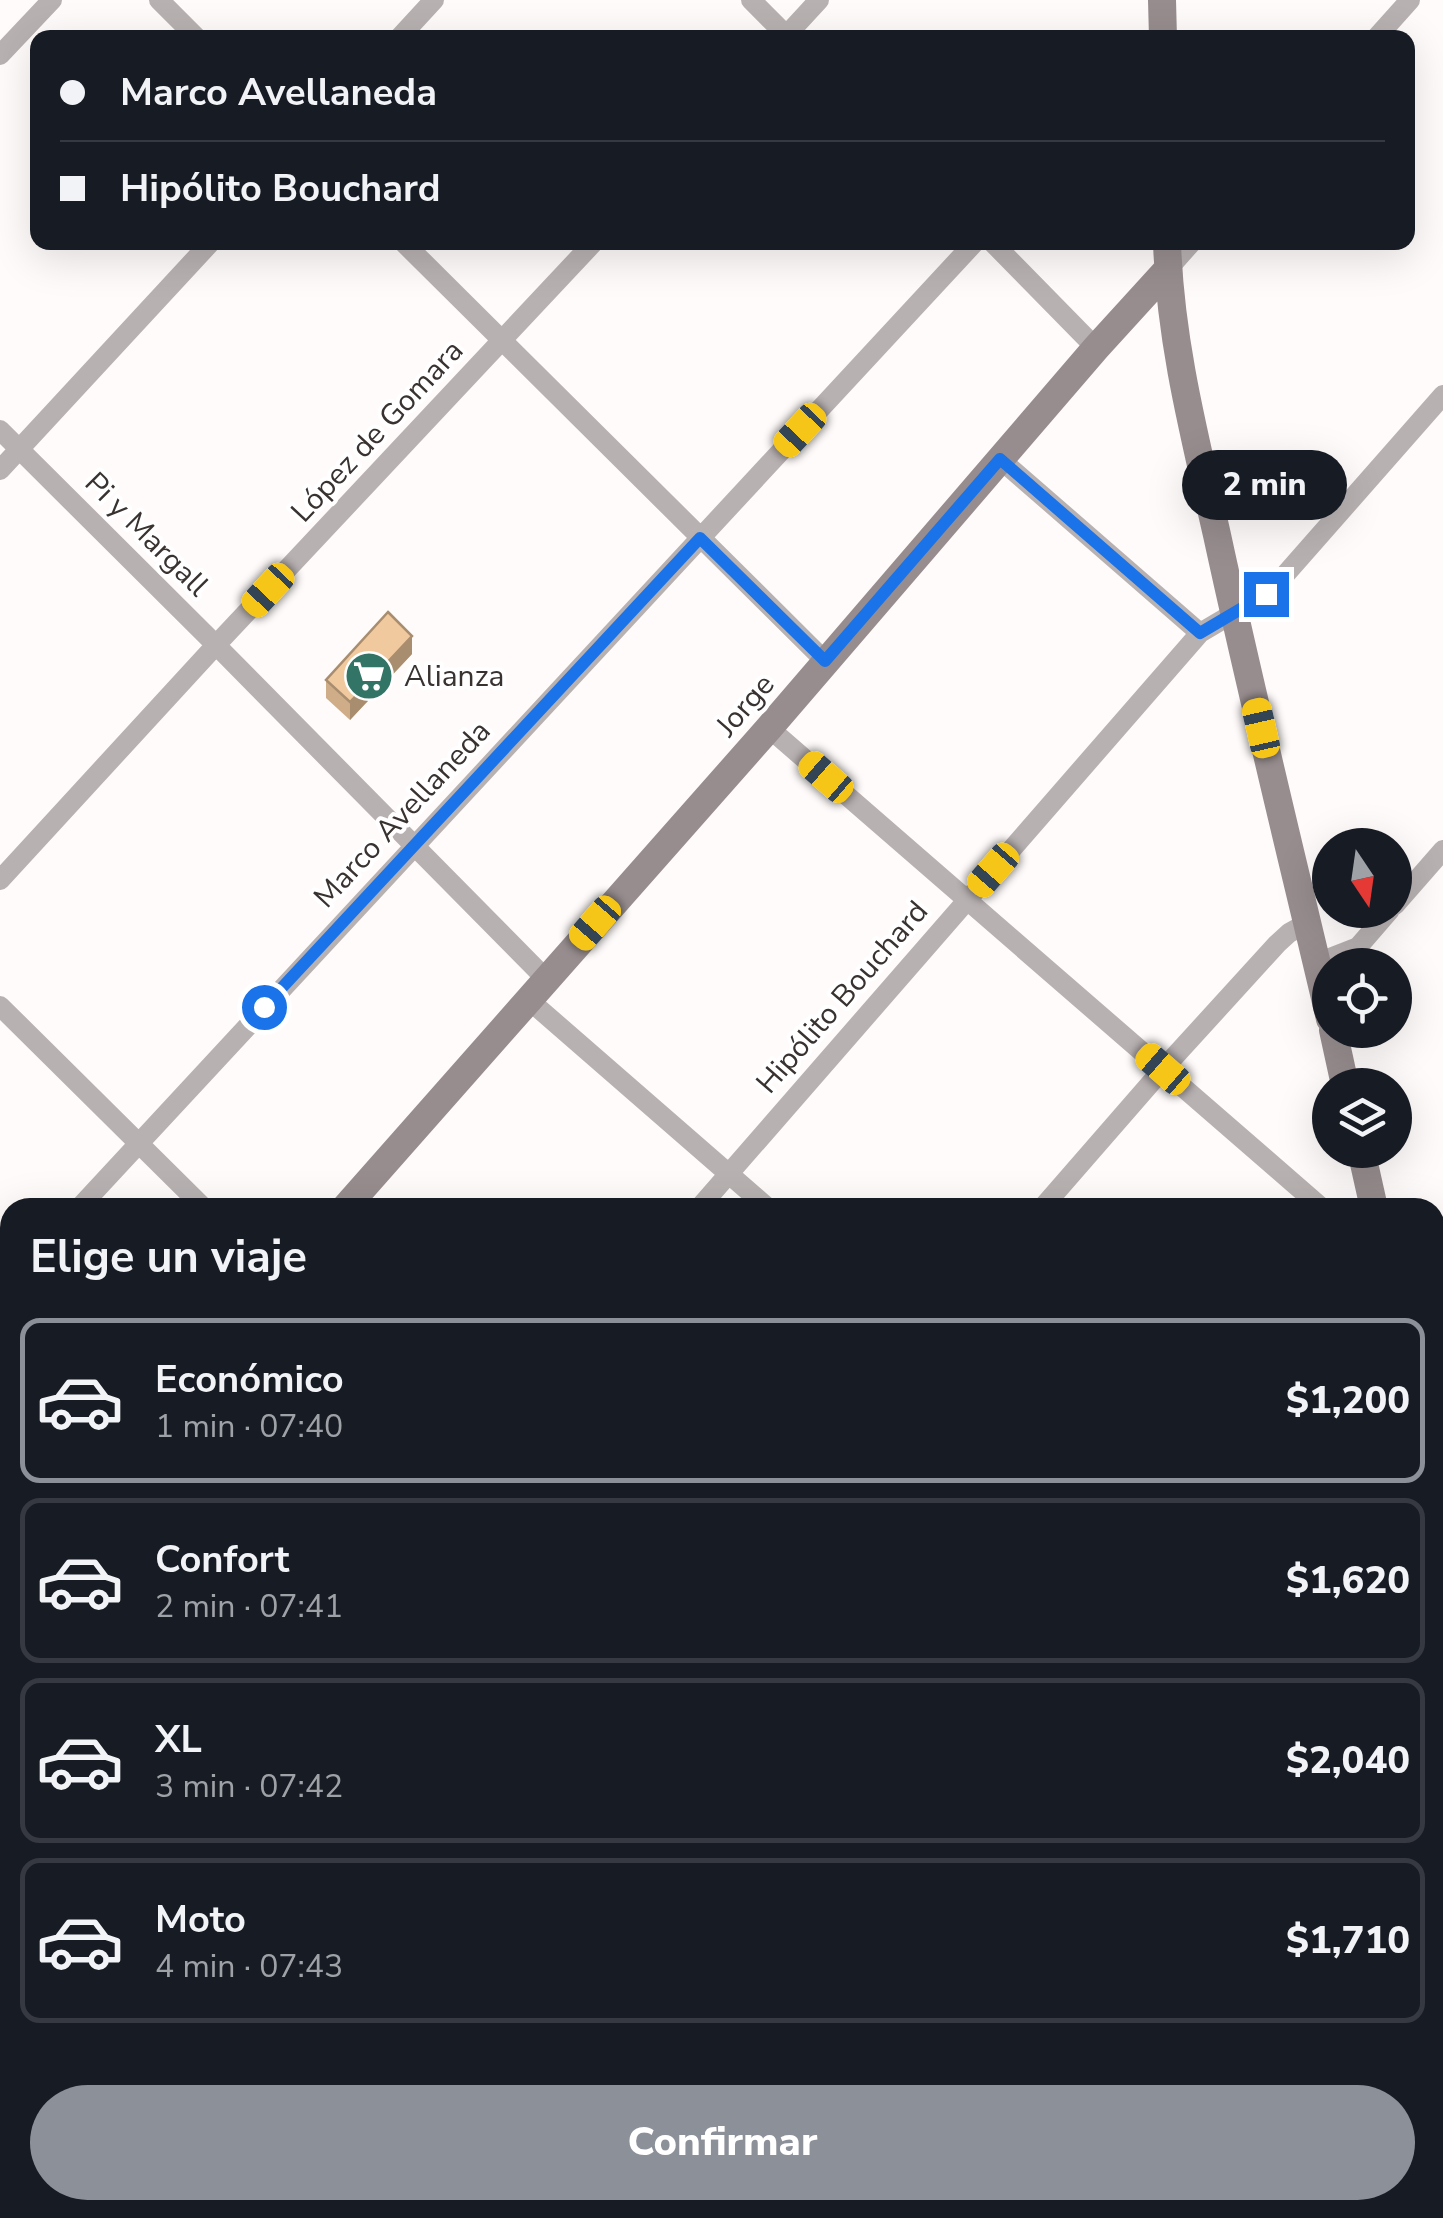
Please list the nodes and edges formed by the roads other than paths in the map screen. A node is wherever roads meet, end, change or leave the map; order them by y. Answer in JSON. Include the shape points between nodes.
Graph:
{"nodes":[{"id":1,"x":52,"y":0,"type":"edge"},
{"id":2,"x":160,"y":0,"type":"edge"},
{"id":3,"x":434,"y":0,"type":"edge"},
{"id":4,"x":751,"y":0,"type":"edge"},
{"id":5,"x":819,"y":0,"type":"edge"},
{"id":6,"x":1162,"y":0,"type":"edge"},
{"id":7,"x":1410,"y":0,"type":"edge"},
{"id":8,"x":189,"y":30,"type":"edge"},
{"id":9,"x":407,"y":30,"type":"edge"},
{"id":10,"x":779,"y":30,"type":"edge"},
{"id":11,"x":792,"y":30,"type":"edge"},
{"id":12,"x":1162,"y":30,"type":"edge"},
{"id":13,"x":1383,"y":30,"type":"edge"},
{"id":14,"x":0,"y":55,"type":"edge"},
{"id":15,"x":204,"y":250,"type":"edge"},
{"id":16,"x":411,"y":250,"type":"edge"},
{"id":17,"x":587,"y":250,"type":"edge"},
{"id":18,"x":968,"y":250,"type":"edge"},
{"id":19,"x":1000,"y":250,"type":"edge"},
{"id":20,"x":1168,"y":256,"type":"edge"},
{"id":21,"x":503,"y":342,"type":"junction"},
{"id":22,"x":1096,"y":348,"type":"junction"},
{"id":23,"x":1443,"y":396,"type":"edge"},
{"id":24,"x":0,"y":430,"type":"edge"},
{"id":25,"x":20,"y":450,"type":"junction"},
{"id":26,"x":1000,"y":459,"type":"junction"},
{"id":27,"x":0,"y":470,"type":"edge"},
{"id":28,"x":700,"y":538,"type":"junction"},
{"id":29,"x":1234,"y":612,"type":"junction"},
{"id":30,"x":1200,"y":633,"type":"junction"},
{"id":31,"x":216,"y":645,"type":"junction"},
{"id":32,"x":825,"y":661,"type":"junction"},
{"id":33,"x":769,"y":728,"type":"junction"},
{"id":34,"x":414,"y":844,"type":"junction"},
{"id":35,"x":1443,"y":850,"type":"edge"},
{"id":36,"x":0,"y":880,"type":"edge"},
{"id":37,"x":1412,"y":885,"type":"edge"},
{"id":38,"x":967,"y":900,"type":"junction"},
{"id":39,"x":1307,"y":923,"type":"junction"},
{"id":40,"x":1375,"y":928,"type":"edge"},
{"id":41,"x":1313,"y":948,"type":"edge"},
{"id":42,"x":1355,"y":948,"type":"edge"},
{"id":43,"x":537,"y":990,"type":"junction"},
{"id":44,"x":0,"y":1006,"type":"edge"},
{"id":45,"x":1163,"y":1069,"type":"junction"},
{"id":46,"x":140,"y":1142,"type":"junction"},
{"id":47,"x":1365,"y":1168,"type":"edge"},
{"id":48,"x":729,"y":1174,"type":"junction"},
{"id":49,"x":88,"y":1198,"type":"edge"},
{"id":50,"x":194,"y":1198,"type":"edge"},
{"id":51,"x":354,"y":1198,"type":"edge"},
{"id":52,"x":708,"y":1198,"type":"edge"},
{"id":53,"x":757,"y":1198,"type":"edge"},
{"id":54,"x":1051,"y":1198,"type":"edge"},
{"id":55,"x":1311,"y":1198,"type":"edge"},
{"id":56,"x":1372,"y":1198,"type":"edge"}],
"edges":[{"from":1,"to":14,"type":"street"},
{"from":2,"to":8,"type":"street"},
{"from":3,"to":9,"type":"street"},
{"from":4,"to":10,"type":"street"},
{"from":5,"to":11,"type":"street"},
{"from":6,"to":12,"type":"street"},
{"from":7,"to":13,"type":"street"},
{"from":15,"to":25,"type":"street"},
{"from":16,"to":21,"type":"street"},
{"from":17,"to":21,"type":"street","name":"López de Gomara"},
{"from":18,"to":28,"type":"street","name":"Marco Avellaneda"},
{"from":19,"to":22,"type":"street"},
{"from":20,"to":22,"type":"street","name":"Jorge"},
{"from":20,"to":29,"type":"street","via":[[1178,358]]},
{"from":21,"to":28,"type":"street"},
{"from":21,"to":31,"type":"street","name":"López de Gomara"},
{"from":22,"to":26,"type":"street","name":"Jorge"},
{"from":23,"to":29,"type":"street","name":"Hipólito Bouchard","via":[[1277,584]]},
{"from":24,"to":25,"type":"street","name":"Pi y Margall"},
{"from":25,"to":27,"type":"street"},
{"from":25,"to":31,"type":"street","name":"Pi y Margall"},
{"from":26,"to":30,"type":"street"},
{"from":26,"to":32,"type":"street","name":"Jorge"},
{"from":28,"to":32,"type":"street"},
{"from":28,"to":34,"type":"street","name":"Marco Avellaneda"},
{"from":29,"to":30,"type":"street","name":"Hipólito Bouchard"},
{"from":29,"to":39,"type":"street"},
{"from":30,"to":38,"type":"street","name":"Hipólito Bouchard"},
{"from":31,"to":34,"type":"street","name":"Pi y Margall"},
{"from":31,"to":36,"type":"street","name":"López de Gomara"},
{"from":32,"to":33,"type":"street","name":"Jorge"},
{"from":33,"to":38,"type":"street"},
{"from":33,"to":43,"type":"street","name":"Jorge"},
{"from":34,"to":43,"type":"street","name":"Pi y Margall"},
{"from":34,"to":46,"type":"street","name":"Marco Avellaneda"},
{"from":35,"to":37,"type":"street"},
{"from":38,"to":45,"type":"street"},
{"from":38,"to":48,"type":"street","name":"Hipólito Bouchard"},
{"from":39,"to":41,"type":"street"},
{"from":39,"to":45,"type":"street","via":[[1277,944]]},
{"from":40,"to":42,"type":"street"},
{"from":43,"to":48,"type":"street","name":"Pi y Margall"},
{"from":43,"to":51,"type":"street","name":"Jorge"},
{"from":44,"to":46,"type":"street"},
{"from":45,"to":54,"type":"street"},
{"from":45,"to":55,"type":"street"},
{"from":46,"to":49,"type":"street","name":"Marco Avellaneda"},
{"from":46,"to":50,"type":"street"},
{"from":47,"to":56,"type":"street"},
{"from":48,"to":52,"type":"street","name":"Hipólito Bouchard"},
{"from":48,"to":53,"type":"street","name":"Pi y Margall"}]}
